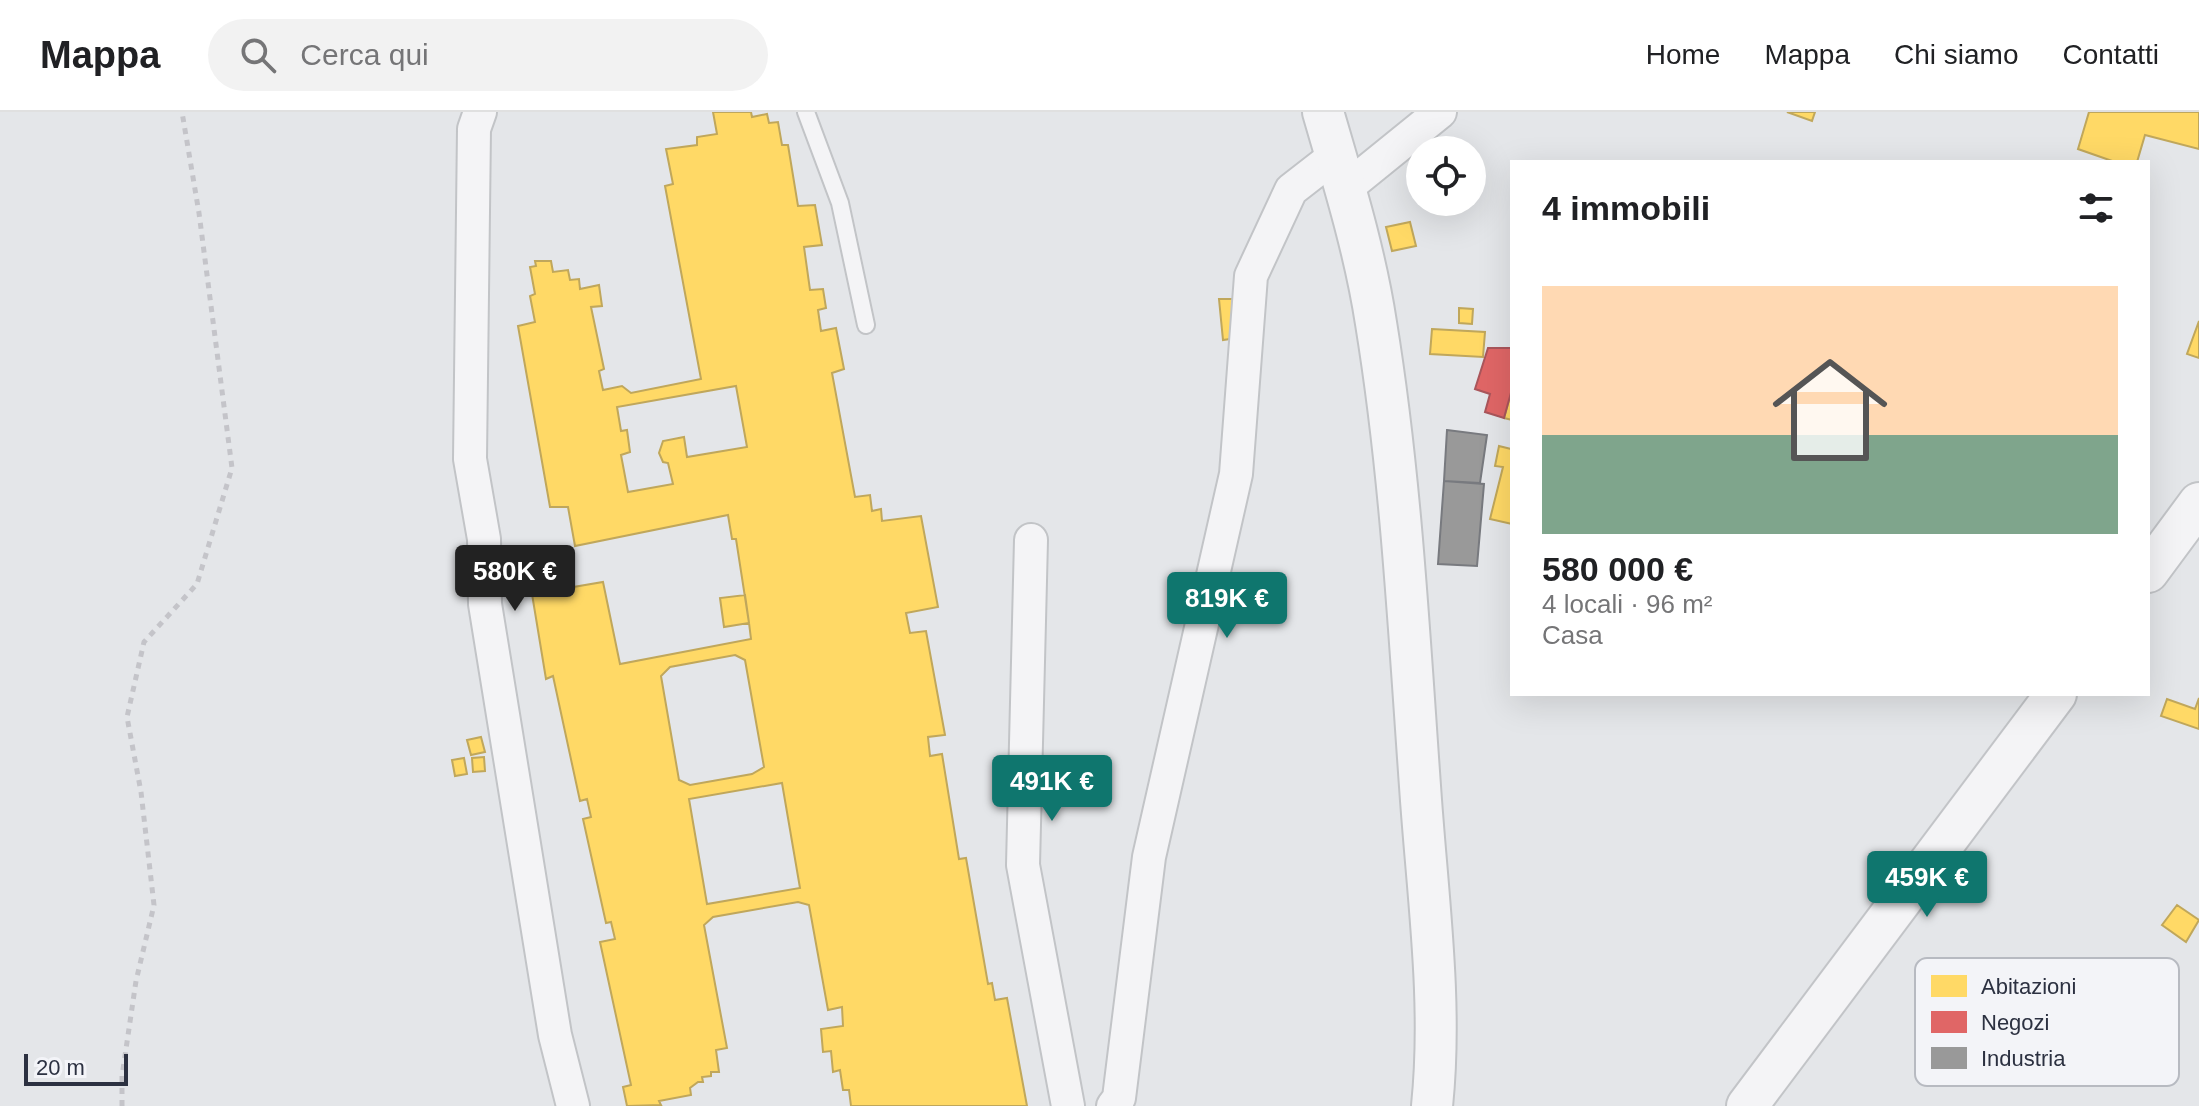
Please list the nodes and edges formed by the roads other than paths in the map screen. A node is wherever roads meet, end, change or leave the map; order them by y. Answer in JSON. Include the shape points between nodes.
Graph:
{"nodes":[{"id":1,"x":480,"y":112,"type":"edge"},
{"id":2,"x":806,"y":112,"type":"edge"},
{"id":3,"x":1323,"y":112,"type":"edge"},
{"id":4,"x":1440,"y":112,"type":"edge"},
{"id":5,"x":1340,"y":172,"type":"junction"},
{"id":6,"x":866,"y":325,"type":"dead end"},
{"id":7,"x":2199,"y":503,"type":"edge"},
{"id":8,"x":1031,"y":540,"type":"dead end"},
{"id":9,"x":2150,"y":569,"type":"edge"},
{"id":10,"x":2054,"y":696,"type":"edge"},
{"id":11,"x":573,"y":1106,"type":"edge"},
{"id":12,"x":1068,"y":1106,"type":"edge"},
{"id":13,"x":1113,"y":1106,"type":"edge"},
{"id":14,"x":1432,"y":1106,"type":"edge"},
{"id":15,"x":1747,"y":1106,"type":"edge"}],
"edges":[{"from":1,"to":11,"type":"street","via":[[474,129],[470,459],[484,539],[485,604],[555,1035]]},
{"from":2,"to":6,"type":"lane","via":[[840,203]]},
{"from":3,"to":5,"type":"street"},
{"from":4,"to":5,"type":"street"},
{"from":5,"to":13,"type":"street","via":[[1291,190],[1251,276],[1236,474],[1149,857],[1119,1098]]},
{"from":5,"to":14,"type":"street","via":[[1376,320],[1396,472],[1433,983]]},
{"from":7,"to":9,"type":"street"},
{"from":8,"to":12,"type":"street","via":[[1023,865]]},
{"from":10,"to":15,"type":"street"}]}
